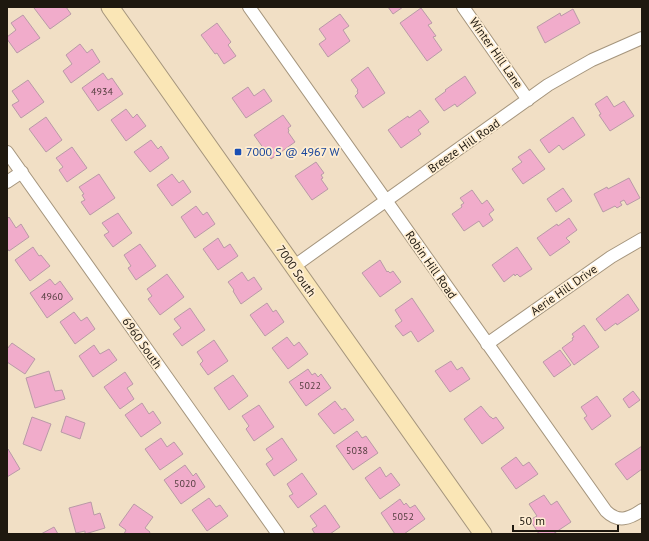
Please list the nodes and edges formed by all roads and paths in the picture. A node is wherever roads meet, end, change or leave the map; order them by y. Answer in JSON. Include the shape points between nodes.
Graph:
{"nodes":[{"id":1,"x":110,"y":7,"type":"edge"},
{"id":2,"x":249,"y":7,"type":"edge"},
{"id":3,"x":463,"y":7,"type":"edge"},
{"id":4,"x":642,"y":38,"type":"edge"},
{"id":5,"x":528,"y":100,"type":"junction"},
{"id":6,"x":7,"y":152,"type":"edge"},
{"id":7,"x":22,"y":172,"type":"junction"},
{"id":8,"x":7,"y":182,"type":"edge"},
{"id":9,"x":386,"y":201,"type":"junction"},
{"id":10,"x":642,"y":239,"type":"edge"},
{"id":11,"x":293,"y":267,"type":"junction"},
{"id":12,"x":487,"y":344,"type":"junction"},
{"id":13,"x":642,"y":510,"type":"edge"},
{"id":14,"x":278,"y":534,"type":"edge"},
{"id":15,"x":483,"y":534,"type":"edge"}],
"edges":[{"from":1,"to":11,"type":"street","name":"7000 South"},
{"from":2,"to":9,"type":"street","name":"Robin Hill Road"},
{"from":3,"to":5,"type":"street","name":"Winter Hill Lane"},
{"from":4,"to":5,"type":"street","name":"Breeze Hill Road","via":[[592,60]]},
{"from":5,"to":9,"type":"street","name":"Breeze Hill Road"},
{"from":6,"to":7,"type":"street","name":"6960 South"},
{"from":7,"to":8,"type":"street"},
{"from":7,"to":14,"type":"street","name":"6960 South"},
{"from":9,"to":11,"type":"street","name":"Breeze Hill Road"},
{"from":9,"to":12,"type":"street","name":"Robin Hill Road"},
{"from":10,"to":12,"type":"street","name":"Aerie Hill Drive","via":[[611,257]]},
{"from":11,"to":15,"type":"street","name":"7000 South"},
{"from":12,"to":13,"type":"street","name":"Robin Hill Road","via":[[602,507],[618,518],[628,518]]}]}
